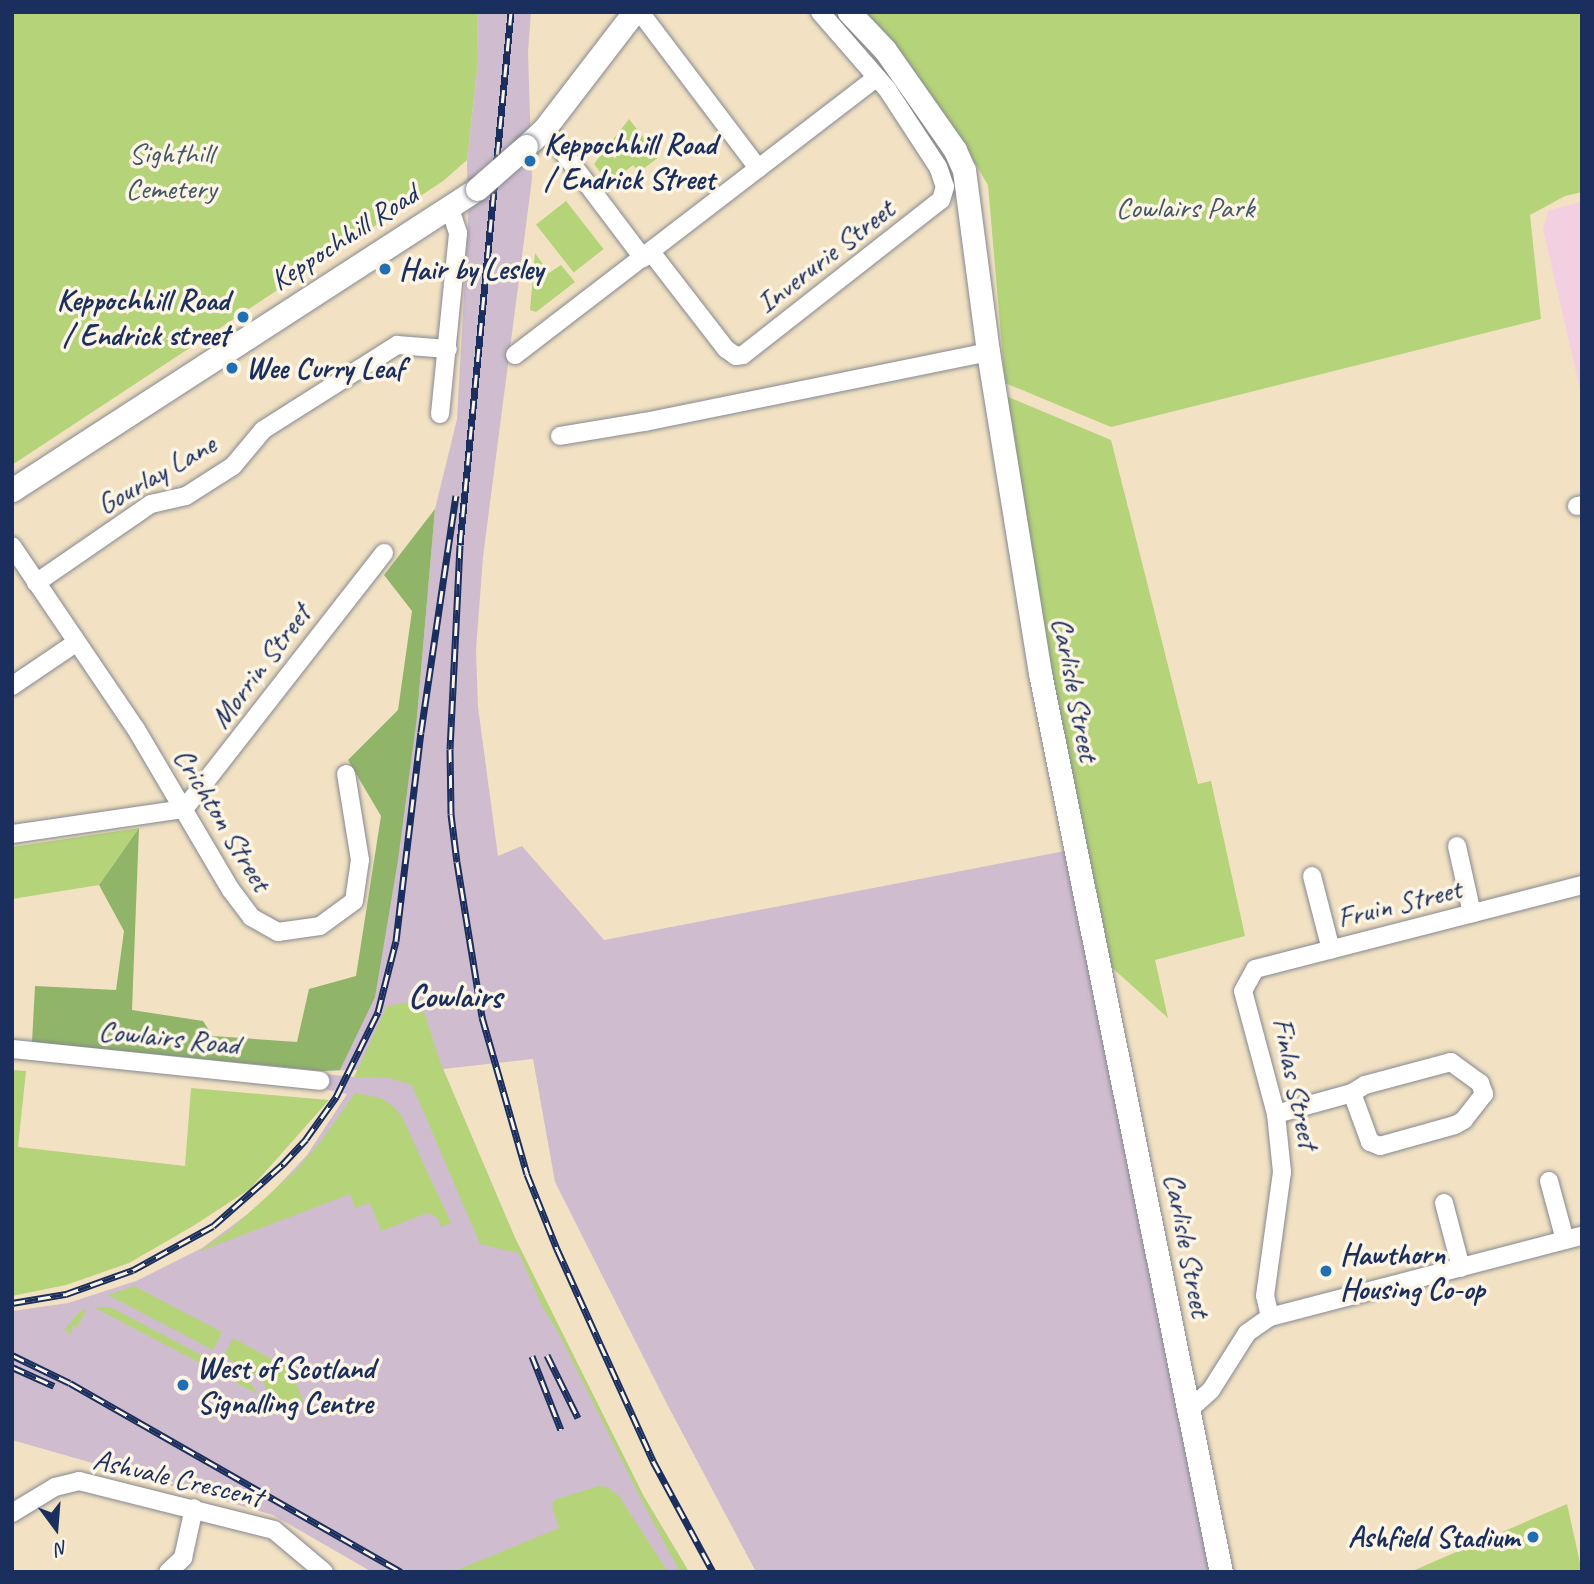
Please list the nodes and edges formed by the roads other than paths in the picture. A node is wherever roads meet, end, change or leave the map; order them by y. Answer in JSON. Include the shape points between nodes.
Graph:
{"nodes":[{"id":1,"x":634,"y":12,"type":"edge"},
{"id":2,"x":640,"y":12,"type":"edge"},
{"id":3,"x":820,"y":12,"type":"edge"},
{"id":4,"x":849,"y":12,"type":"edge"},
{"id":5,"x":877,"y":76,"type":"junction"},
{"id":6,"x":545,"y":128,"type":"junction"},
{"id":7,"x":758,"y":168,"type":"junction"},
{"id":8,"x":449,"y":206,"type":"junction"},
{"id":9,"x":647,"y":255,"type":"junction"},
{"id":10,"x":448,"y":348,"type":"junction"},
{"id":11,"x":988,"y":352,"type":"junction"},
{"id":12,"x":515,"y":355,"type":"dead end"},
{"id":13,"x":440,"y":411,"type":"dead end"},
{"id":14,"x":559,"y":436,"type":"dead end"},
{"id":15,"x":12,"y":490,"type":"edge"},
{"id":16,"x":12,"y":546,"type":"edge"},
{"id":17,"x":384,"y":553,"type":"dead end"},
{"id":18,"x":36,"y":583,"type":"junction"},
{"id":19,"x":77,"y":642,"type":"junction"},
{"id":20,"x":12,"y":686,"type":"edge"},
{"id":21,"x":346,"y":774,"type":"dead end"},
{"id":22,"x":184,"y":809,"type":"junction"},
{"id":23,"x":12,"y":834,"type":"edge"},
{"id":24,"x":1457,"y":846,"type":"dead end"},
{"id":25,"x":1312,"y":876,"type":"dead end"},
{"id":26,"x":1582,"y":885,"type":"edge"},
{"id":27,"x":1472,"y":913,"type":"junction"},
{"id":28,"x":1331,"y":950,"type":"junction"},
{"id":29,"x":1243,"y":991,"type":"joint"},
{"id":30,"x":12,"y":1049,"type":"edge"},
{"id":31,"x":320,"y":1081,"type":"dead end"},
{"id":32,"x":1352,"y":1093,"type":"junction"},
{"id":33,"x":1276,"y":1114,"type":"junction"},
{"id":34,"x":1549,"y":1181,"type":"dead end"},
{"id":35,"x":1444,"y":1203,"type":"dead end"},
{"id":36,"x":1573,"y":1238,"type":"edge"},
{"id":37,"x":1461,"y":1268,"type":"junction"},
{"id":38,"x":1270,"y":1317,"type":"junction"},
{"id":39,"x":1189,"y":1409,"type":"junction"},
{"id":40,"x":194,"y":1508,"type":"junction"},
{"id":41,"x":12,"y":1513,"type":"edge"},
{"id":42,"x":169,"y":1572,"type":"edge"},
{"id":43,"x":324,"y":1572,"type":"edge"},
{"id":44,"x":1221,"y":1572,"type":"edge"}],
"edges":[{"from":1,"to":6,"type":"street","name":"Keppochhill Road"},
{"from":2,"to":7,"type":"street"},
{"from":3,"to":5,"type":"street"},
{"from":4,"to":11,"type":"street","name":"Carlisle Street","via":[[885,50],[964,170]]},
{"from":5,"to":7,"type":"street"},
{"from":5,"to":9,"type":"street","name":"Inverurie Street","via":[[938,167],[944,194],[935,206],[750,352],[736,356],[726,349]]},
{"from":6,"to":8,"type":"street","name":"Keppochhill Road","bridge":true,"via":[[477,189]]},
{"from":6,"to":9,"type":"street"},
{"from":7,"to":9,"type":"street"},
{"from":8,"to":10,"type":"street","via":[[458,233]]},
{"from":8,"to":15,"type":"street","name":"Keppochhill Road"},
{"from":9,"to":12,"type":"street"},
{"from":10,"to":13,"type":"street"},
{"from":10,"to":18,"type":"street","name":"Gourlay Lane","via":[[397,345],[263,430],[233,466],[187,496],[151,504]]},
{"from":11,"to":14,"type":"street"},
{"from":11,"to":39,"type":"street","name":"Carlisle Street","via":[[1040,673]]},
{"from":16,"to":18,"type":"street","name":"Crichton Street"},
{"from":17,"to":22,"type":"street","name":"Morrin Street"},
{"from":18,"to":19,"type":"street","name":"Crichton Street"},
{"from":19,"to":20,"type":"street"},
{"from":19,"to":22,"type":"street","name":"Crichton Street"},
{"from":21,"to":22,"type":"street","name":"Crichton Street","via":[[360,860],[354,901],[320,926],[278,932],[251,917],[230,890]]},
{"from":22,"to":23,"type":"street"},
{"from":24,"to":27,"type":"street"},
{"from":25,"to":28,"type":"street"},
{"from":26,"to":27,"type":"street","name":"Fruin Street"},
{"from":27,"to":28,"type":"street","name":"Fruin Street"},
{"from":28,"to":29,"type":"street","name":"Fruin Street","via":[[1255,969]]},
{"from":29,"to":33,"type":"street","name":"Finlas Street"},
{"from":30,"to":31,"type":"street","name":"Cowlairs Road"},
{"from":32,"to":32,"type":"street","via":[[1365,1085],[1451,1062],[1480,1083],[1484,1094],[1465,1120],[1380,1146],[1370,1142]]},
{"from":32,"to":33,"type":"street"},
{"from":33,"to":38,"type":"street","name":"Finlas Street","via":[[1282,1172],[1265,1296]]},
{"from":34,"to":36,"type":"street"},
{"from":35,"to":37,"type":"street"},
{"from":36,"to":37,"type":"street"},
{"from":37,"to":38,"type":"street"},
{"from":38,"to":39,"type":"street","via":[[1247,1333],[1211,1390]]},
{"from":39,"to":44,"type":"street"},
{"from":40,"to":41,"type":"street","name":"Ashvale Crescent","via":[[79,1480]]},
{"from":40,"to":42,"type":"street","via":[[183,1558]]},
{"from":40,"to":43,"type":"street","name":"Ashvale Crescent","via":[[274,1530]]}]}
